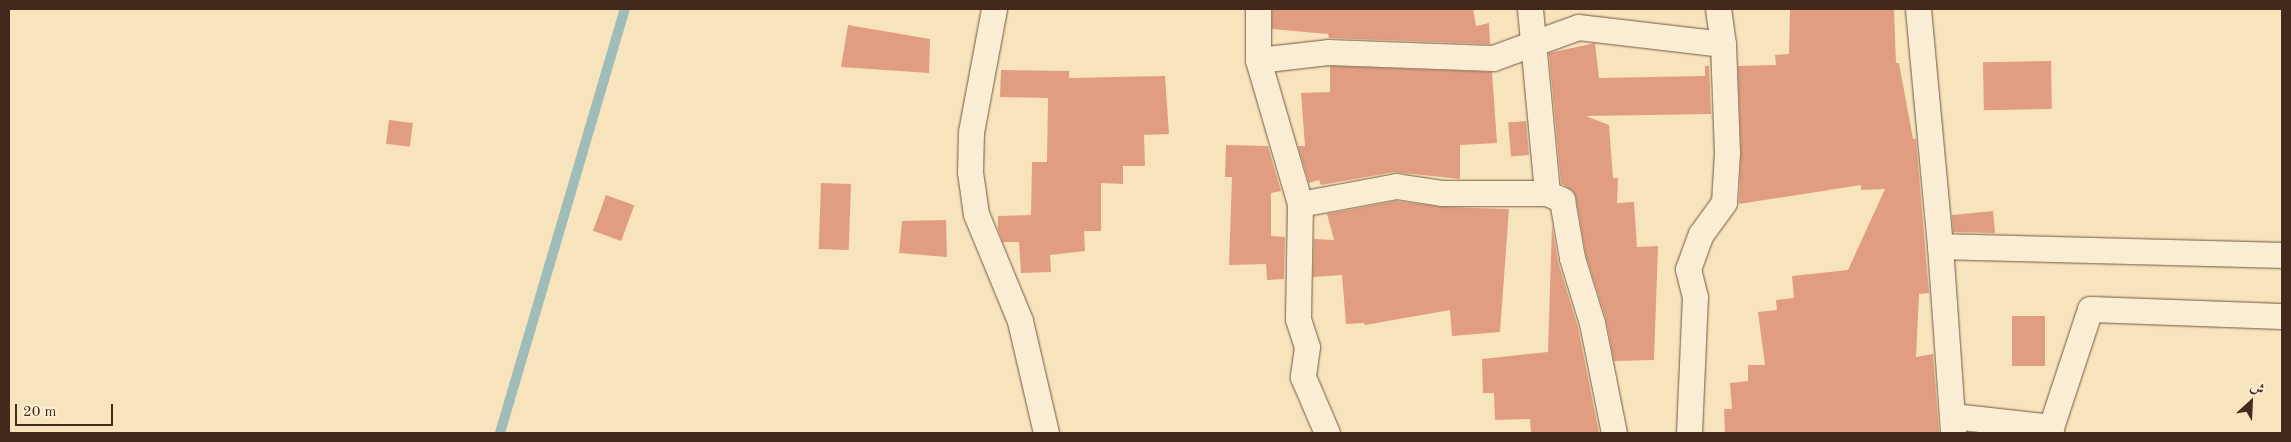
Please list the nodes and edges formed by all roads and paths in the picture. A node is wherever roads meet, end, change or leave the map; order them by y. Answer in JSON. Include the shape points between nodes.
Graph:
{"nodes":[{"id":1,"x":994,"y":9,"type":"edge"},
{"id":2,"x":1258,"y":9,"type":"edge"},
{"id":3,"x":1530,"y":9,"type":"edge"},
{"id":4,"x":1718,"y":9,"type":"edge"},
{"id":5,"x":1918,"y":9,"type":"edge"},
{"id":6,"x":1534,"y":44,"type":"junction"},
{"id":7,"x":1723,"y":44,"type":"junction"},
{"id":8,"x":1258,"y":60,"type":"junction"},
{"id":9,"x":1547,"y":193,"type":"junction"},
{"id":10,"x":1300,"y":204,"type":"junction"},
{"id":11,"x":1940,"y":246,"type":"junction"},
{"id":12,"x":2282,"y":255,"type":"edge"},
{"id":13,"x":2282,"y":316,"type":"edge"},
{"id":14,"x":1953,"y":425,"type":"edge"},
{"id":15,"x":1046,"y":433,"type":"edge"},
{"id":16,"x":1326,"y":433,"type":"edge"},
{"id":17,"x":1614,"y":433,"type":"edge"},
{"id":18,"x":1688,"y":433,"type":"edge"}],
"edges":[{"from":1,"to":15,"type":"street","via":[[971,132],[970,172],[976,214],[1020,322]]},
{"from":2,"to":8,"type":"street"},
{"from":3,"to":6,"type":"street"},
{"from":4,"to":7,"type":"street"},
{"from":5,"to":11,"type":"street"},
{"from":6,"to":7,"type":"street","via":[[1578,27]]},
{"from":6,"to":8,"type":"street","via":[[1493,58],[1328,52]]},
{"from":6,"to":9,"type":"street"},
{"from":7,"to":18,"type":"street","via":[[1727,154],[1724,202],[1701,234],[1688,269],[1695,297]]},
{"from":8,"to":10,"type":"street"},
{"from":9,"to":10,"type":"street","via":[[1442,193],[1396,186]]},
{"from":9,"to":17,"type":"street","via":[[1562,200],[1572,258],[1592,323]]},
{"from":10,"to":16,"type":"street","via":[[1298,320],[1307,347],[1303,377]]},
{"from":11,"to":12,"type":"street"},
{"from":11,"to":14,"type":"street"},
{"from":13,"to":14,"type":"street","via":[[2090,309],[2051,427]]}]}
